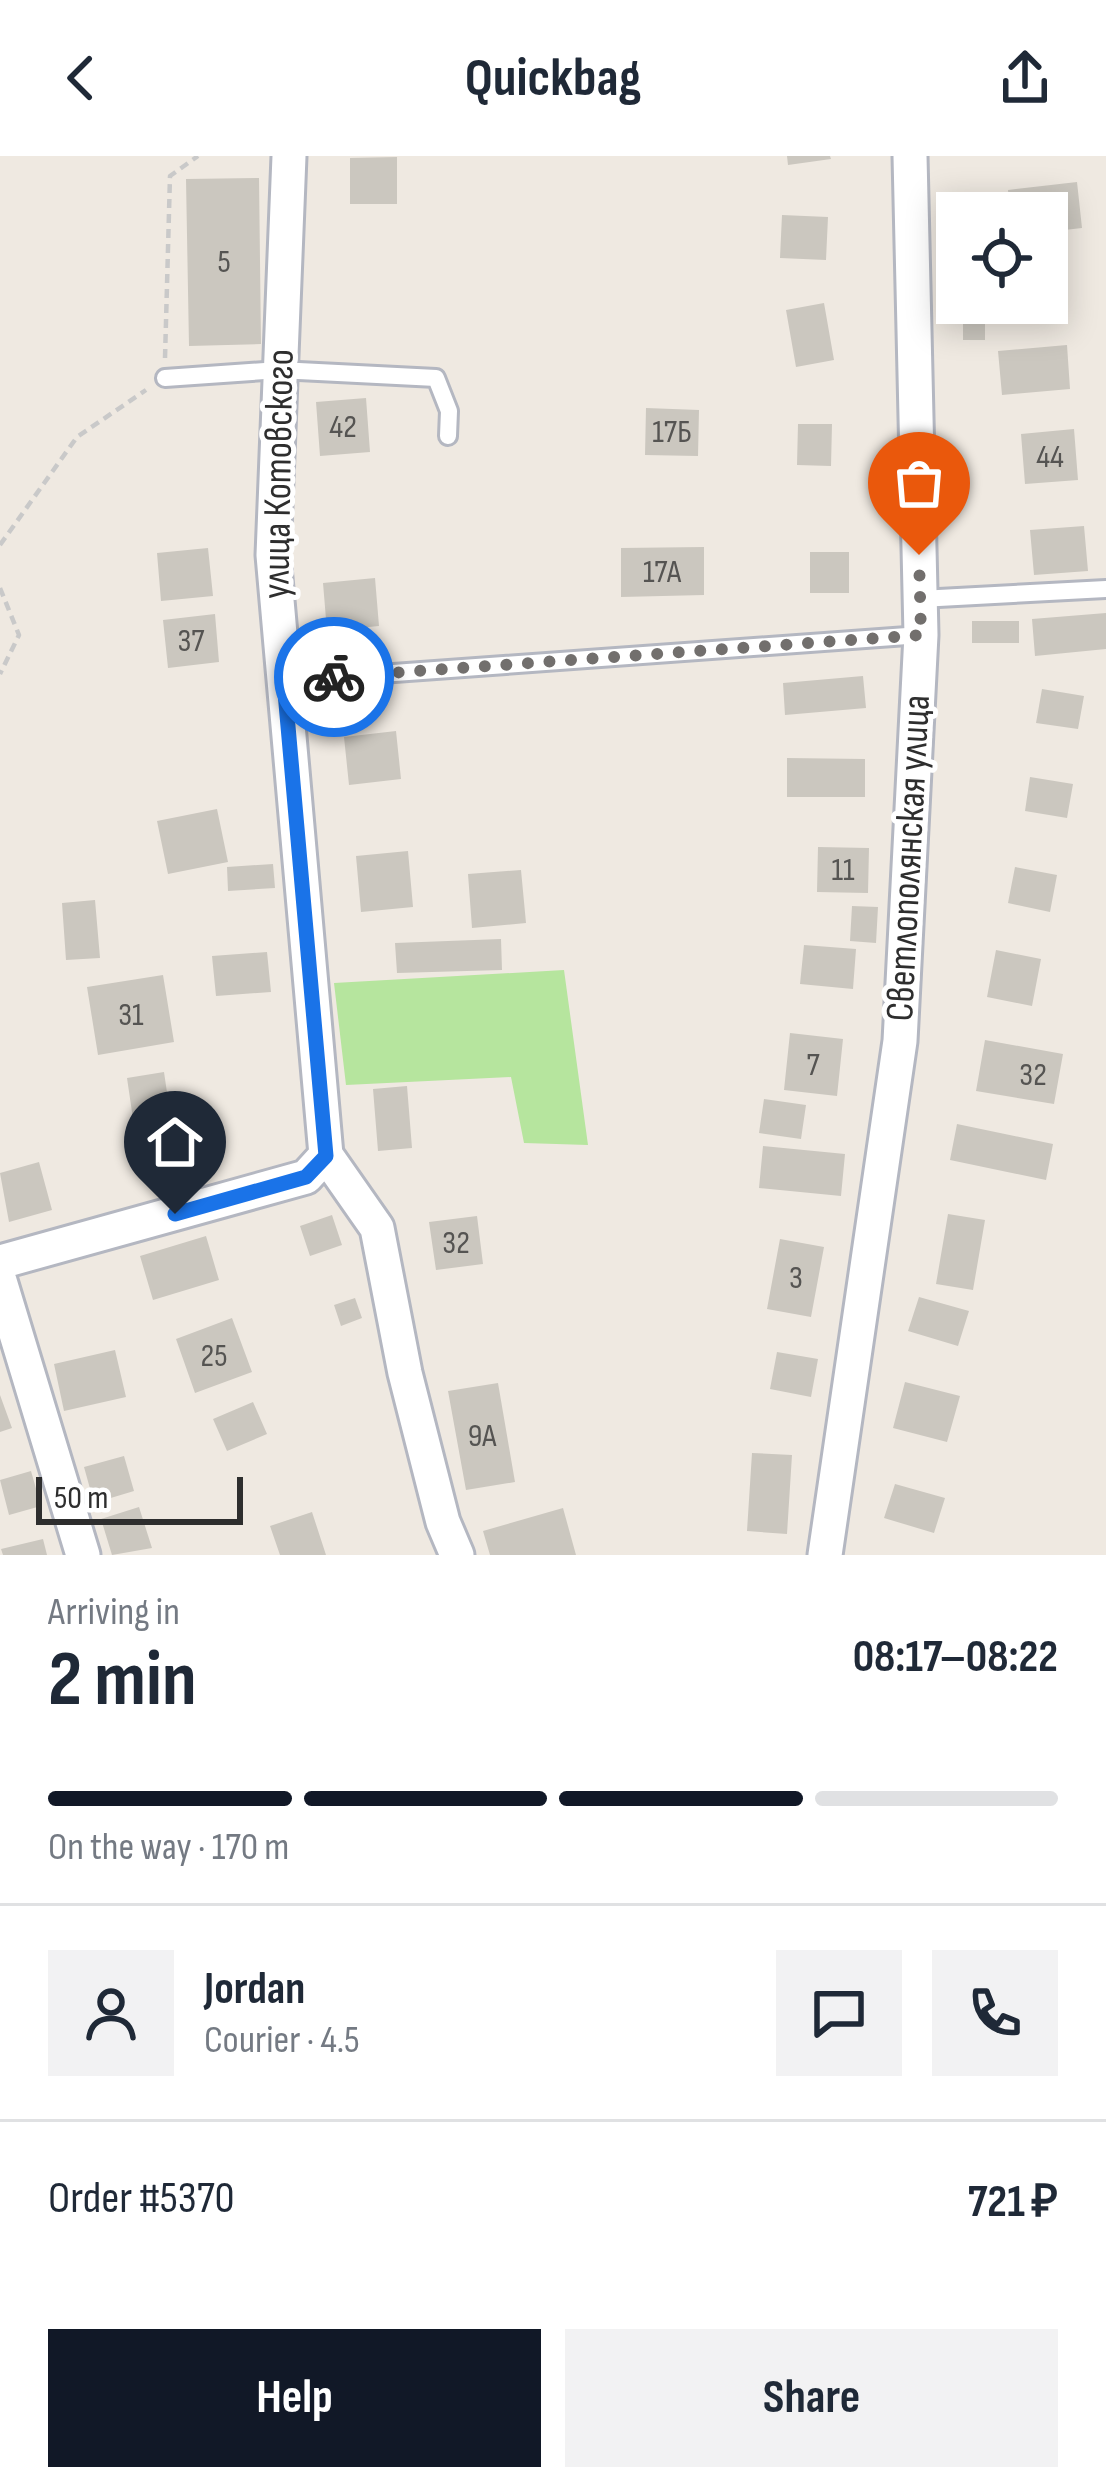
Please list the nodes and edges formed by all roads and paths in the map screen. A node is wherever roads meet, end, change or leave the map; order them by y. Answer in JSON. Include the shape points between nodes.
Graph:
{"nodes":[{"id":1,"x":198,"y":156,"type":"edge"},
{"id":2,"x":289,"y":156,"type":"edge"},
{"id":3,"x":910,"y":156,"type":"edge"},
{"id":4,"x":279,"y":370,"type":"junction"},
{"id":5,"x":165,"y":378,"type":"junction"},
{"id":6,"x":448,"y":436,"type":"dead end"},
{"id":7,"x":0,"y":544,"type":"edge"},
{"id":8,"x":0,"y":589,"type":"edge"},
{"id":9,"x":1106,"y":589,"type":"edge"},
{"id":10,"x":920,"y":599,"type":"junction"},
{"id":11,"x":921,"y":635,"type":"junction"},
{"id":12,"x":0,"y":674,"type":"edge"},
{"id":13,"x":284,"y":681,"type":"junction"},
{"id":14,"x":326,"y":1156,"type":"junction"},
{"id":15,"x":0,"y":1262,"type":"edge"},
{"id":16,"x":0,"y":1281,"type":"edge"},
{"id":17,"x":82,"y":1555,"type":"edge"},
{"id":18,"x":457,"y":1555,"type":"edge"},
{"id":19,"x":825,"y":1555,"type":"edge"}],
"edges":[{"from":1,"to":5,"type":"path","via":[[170,176]]},
{"from":2,"to":4,"type":"street","name":"улица Котовского"},
{"from":3,"to":10,"type":"street","name":"Светлополянская улица"},
{"from":4,"to":5,"type":"lane"},
{"from":4,"to":6,"type":"lane","via":[[436,378],[449,411]]},
{"from":4,"to":13,"type":"street","name":"улица Котовского","via":[[272,555]]},
{"from":5,"to":7,"type":"path","via":[[76,436]]},
{"from":8,"to":12,"type":"path","via":[[20,635]]},
{"from":9,"to":10,"type":"lane"},
{"from":10,"to":11,"type":"street","name":"Светлополянская улица"},
{"from":11,"to":13,"type":"lane"},
{"from":11,"to":19,"type":"street","name":"Светлополянская улица","via":[[900,1041]]},
{"from":13,"to":14,"type":"street","name":"улица Котовского"},
{"from":14,"to":15,"type":"street","via":[[306,1177]]},
{"from":14,"to":18,"type":"street","via":[[377,1228],[405,1373]]},
{"from":16,"to":17,"type":"street"}]}
